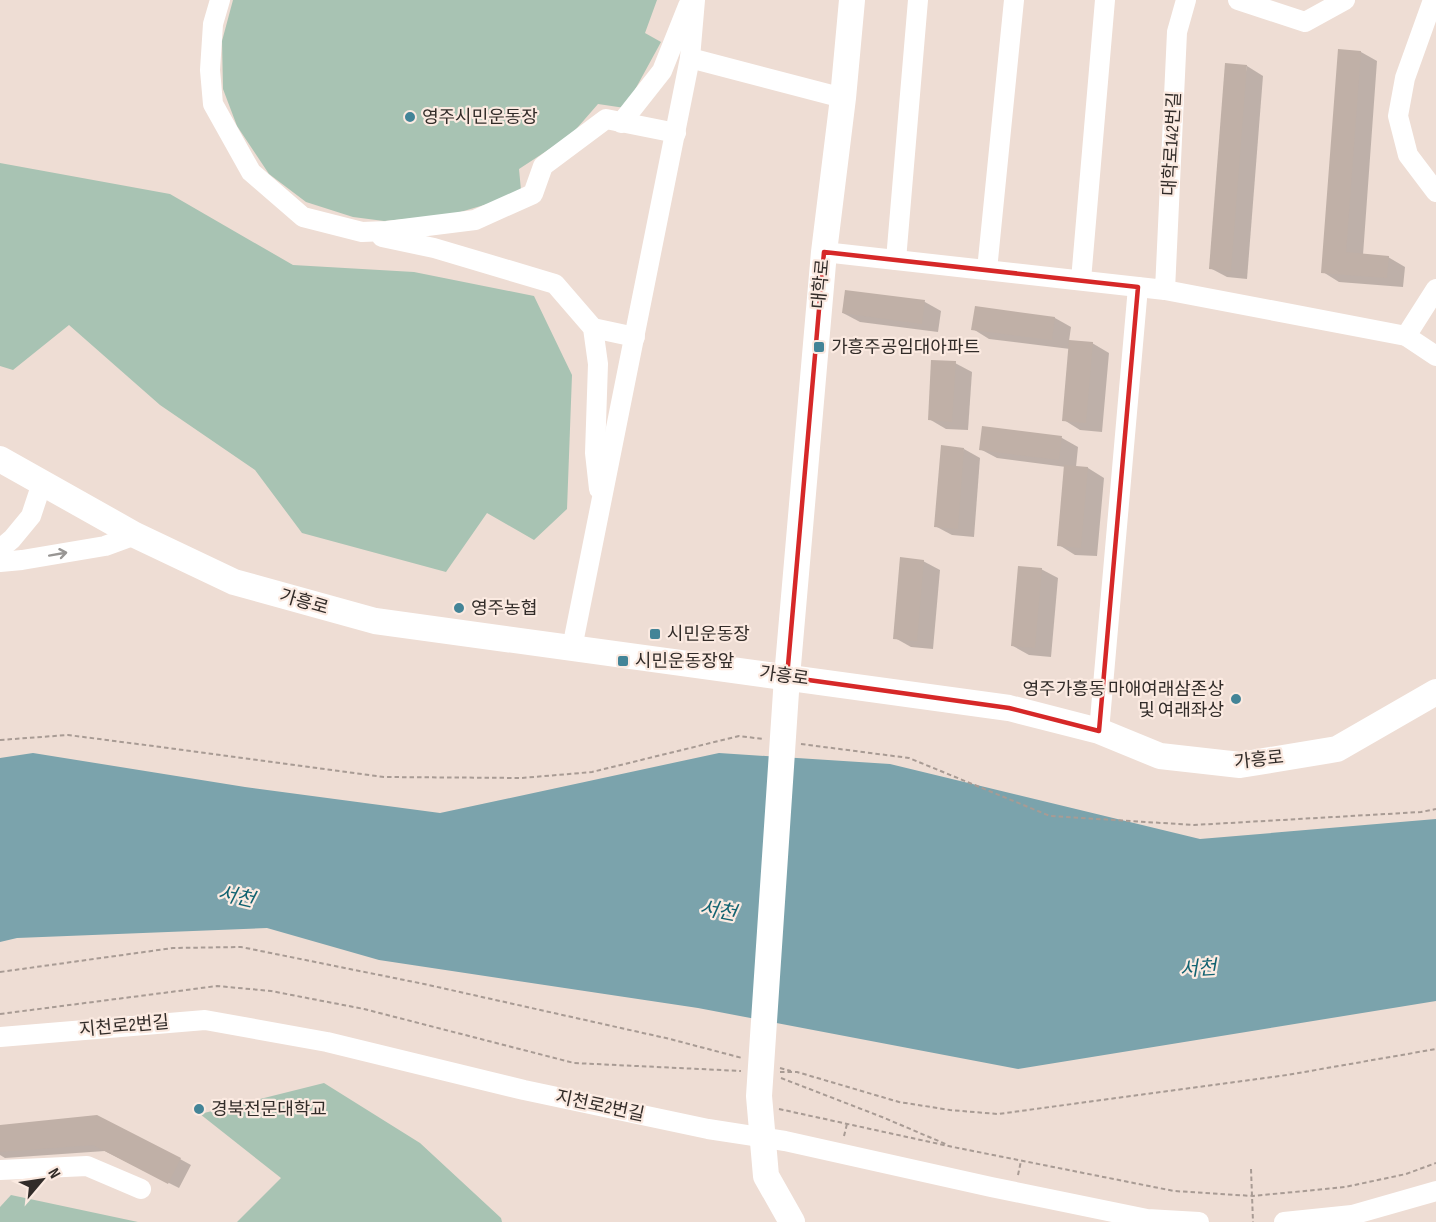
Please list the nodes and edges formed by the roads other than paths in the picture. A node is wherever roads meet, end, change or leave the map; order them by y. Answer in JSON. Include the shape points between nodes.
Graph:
{"nodes":[{"id":1,"x":220,"y":0,"type":"edge"},
{"id":2,"x":693,"y":0,"type":"edge"},
{"id":3,"x":852,"y":0,"type":"edge"},
{"id":4,"x":918,"y":0,"type":"edge"},
{"id":5,"x":1014,"y":0,"type":"edge"},
{"id":6,"x":1105,"y":0,"type":"edge"},
{"id":7,"x":1186,"y":0,"type":"edge"},
{"id":8,"x":1238,"y":0,"type":"edge"},
{"id":9,"x":1345,"y":0,"type":"edge"},
{"id":10,"x":1433,"y":0,"type":"edge"},
{"id":11,"x":690,"y":58,"type":"junction"},
{"id":12,"x":843,"y":98,"type":"junction"},
{"id":13,"x":621,"y":123,"type":"junction"},
{"id":14,"x":675,"y":133,"type":"junction"},
{"id":15,"x":1436,"y":192,"type":"edge"},
{"id":16,"x":362,"y":232,"type":"junction"},
{"id":17,"x":824,"y":252,"type":"junction"},
{"id":18,"x":896,"y":260,"type":"junction"},
{"id":19,"x":987,"y":270,"type":"junction"},
{"id":20,"x":1081,"y":280,"type":"junction"},
{"id":21,"x":1138,"y":287,"type":"junction"},
{"id":22,"x":1436,"y":289,"type":"edge"},
{"id":23,"x":1166,"y":290,"type":"junction"},
{"id":24,"x":592,"y":328,"type":"junction"},
{"id":25,"x":1406,"y":336,"type":"junction"},
{"id":26,"x":635,"y":337,"type":"junction"},
{"id":27,"x":1436,"y":356,"type":"edge"},
{"id":28,"x":0,"y":459,"type":"edge"},
{"id":29,"x":42,"y":483,"type":"junction"},
{"id":30,"x":601,"y":505,"type":"junction"},
{"id":31,"x":135,"y":535,"type":"junction"},
{"id":32,"x":0,"y":549,"type":"edge"},
{"id":33,"x":0,"y":562,"type":"edge"},
{"id":34,"x":573,"y":648,"type":"junction"},
{"id":35,"x":787,"y":677,"type":"junction"},
{"id":36,"x":1436,"y":692,"type":"edge"},
{"id":37,"x":1099,"y":731,"type":"junction"},
{"id":38,"x":0,"y":1037,"type":"edge"},
{"id":39,"x":0,"y":1170,"type":"edge"},
{"id":40,"x":141,"y":1189,"type":"dead end"},
{"id":41,"x":1436,"y":1191,"type":"edge"},
{"id":42,"x":792,"y":1222,"type":"edge"},
{"id":43,"x":1199,"y":1222,"type":"edge"},
{"id":44,"x":1284,"y":1222,"type":"edge"}],
"edges":[{"from":1,"to":16,"type":"street","via":[[213,24],[213,104],[251,172],[303,217]]},
{"from":2,"to":11,"type":"street"},
{"from":2,"to":13,"type":"street","via":[[662,71]]},
{"from":3,"to":12,"type":"main road","name":"대학로"},
{"from":4,"to":18,"type":"street"},
{"from":5,"to":19,"type":"street"},
{"from":6,"to":20,"type":"street"},
{"from":7,"to":23,"type":"street","name":"대학로142번길","via":[[1177,32]]},
{"from":8,"to":9,"type":"street","via":[[1305,22]]},
{"from":10,"to":15,"type":"street","via":[[1405,78],[1398,116],[1408,155]]},
{"from":11,"to":12,"type":"street"},
{"from":11,"to":14,"type":"street"},
{"from":12,"to":17,"type":"main road","name":"대학로"},
{"from":13,"to":14,"type":"street"},
{"from":13,"to":16,"type":"street","via":[[606,119],[543,166],[533,194],[475,220]]},
{"from":14,"to":26,"type":"street"},
{"from":16,"to":24,"type":"street","via":[[434,248],[555,284]]},
{"from":17,"to":18,"type":"street"},
{"from":17,"to":35,"type":"main road","name":"대학로"},
{"from":18,"to":19,"type":"street"},
{"from":19,"to":20,"type":"street"},
{"from":20,"to":21,"type":"street"},
{"from":21,"to":23,"type":"street"},
{"from":21,"to":37,"type":"street"},
{"from":22,"to":25,"type":"street"},
{"from":23,"to":25,"type":"street"},
{"from":24,"to":26,"type":"street"},
{"from":24,"to":30,"type":"street","via":[[598,363],[595,453]]},
{"from":25,"to":27,"type":"street"},
{"from":26,"to":30,"type":"street"},
{"from":28,"to":29,"type":"main road","name":"가흥로"},
{"from":29,"to":31,"type":"main road","name":"가흥로"},
{"from":29,"to":32,"type":"street","via":[[31,516]]},
{"from":30,"to":34,"type":"street"},
{"from":33,"to":31,"type":"street","one_way":true,"via":[[105,546]]},
{"from":31,"to":34,"type":"main road","name":"가흥로","via":[[234,582],[375,621]]},
{"from":34,"to":35,"type":"main road","name":"가흥로"},
{"from":35,"to":37,"type":"main road","name":"가흥로","via":[[1009,708]]},
{"from":35,"to":42,"type":"main road","name":"대학로","via":[[759,1107],[766,1176]]},
{"from":36,"to":37,"type":"main road","name":"가흥로","via":[[1337,749],[1240,765],[1160,756]]},
{"from":38,"to":43,"type":"street","name":"지천로2번길","via":[[205,1020],[327,1042],[524,1090],[1147,1219]]},
{"from":39,"to":40,"type":"street","via":[[87,1166]]},
{"from":41,"to":44,"type":"street","via":[[1352,1215]]}]}
